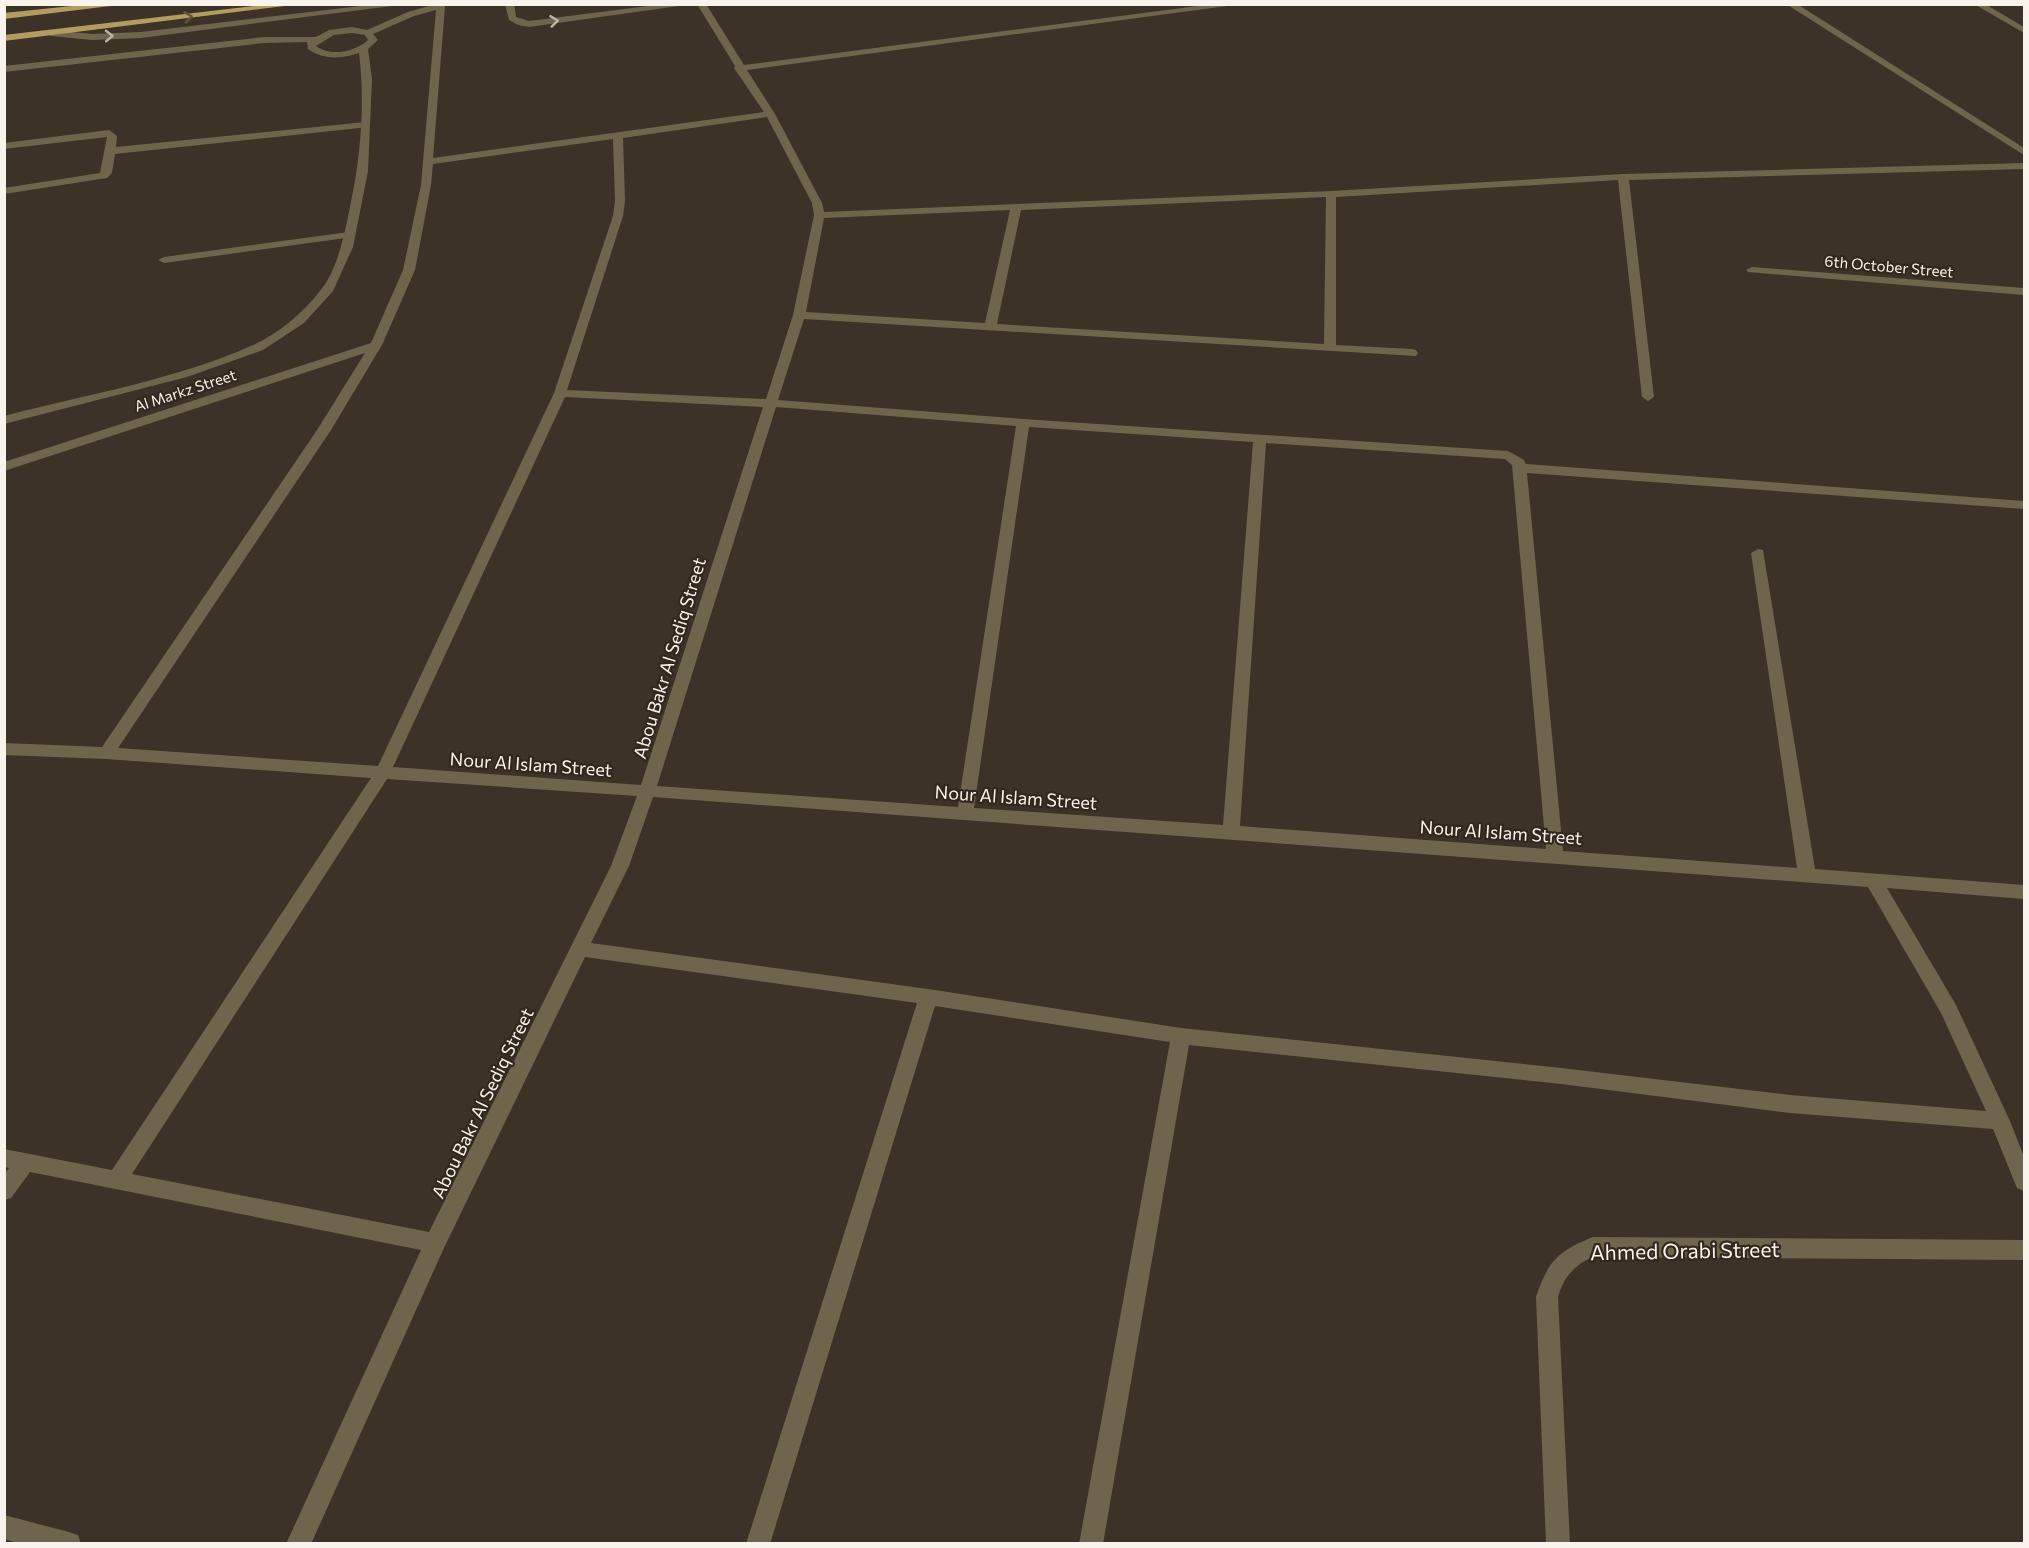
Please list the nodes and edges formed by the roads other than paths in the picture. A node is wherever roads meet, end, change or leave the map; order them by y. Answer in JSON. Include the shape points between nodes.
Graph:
{"nodes":[{"id":1,"x":123,"y":4,"type":"edge"},
{"id":2,"x":297,"y":4,"type":"edge"},
{"id":3,"x":404,"y":4,"type":"edge"},
{"id":4,"x":508,"y":4,"type":"edge"},
{"id":5,"x":689,"y":4,"type":"edge"},
{"id":6,"x":701,"y":4,"type":"edge"},
{"id":7,"x":1238,"y":4,"type":"edge"},
{"id":8,"x":1790,"y":4,"type":"edge"},
{"id":9,"x":1978,"y":4,"type":"edge"},
{"id":10,"x":441,"y":5,"type":"edge"},
{"id":11,"x":653,"y":7,"type":"edge"},
{"id":12,"x":4,"y":16,"type":"edge"},
{"id":13,"x":2025,"y":30,"type":"edge"},
{"id":14,"x":51,"y":33,"type":"junction"},
{"id":15,"x":368,"y":33,"type":"junction"},
{"id":16,"x":4,"y":38,"type":"edge"},
{"id":17,"x":315,"y":39,"type":"junction"},
{"id":18,"x":363,"y":48,"type":"junction"},
{"id":19,"x":739,"y":68,"type":"junction"},
{"id":20,"x":4,"y":69,"type":"edge"},
{"id":21,"x":770,"y":114,"type":"junction"},
{"id":22,"x":365,"y":125,"type":"junction"},
{"id":23,"x":618,"y":135,"type":"junction"},
{"id":24,"x":4,"y":146,"type":"edge"},
{"id":25,"x":110,"y":151,"type":"junction"},
{"id":26,"x":2025,"y":152,"type":"edge"},
{"id":27,"x":428,"y":162,"type":"junction"},
{"id":28,"x":2025,"y":166,"type":"edge"},
{"id":29,"x":1623,"y":177,"type":"junction"},
{"id":30,"x":4,"y":190,"type":"edge"},
{"id":31,"x":1331,"y":194,"type":"junction"},
{"id":32,"x":1016,"y":207,"type":"junction"},
{"id":33,"x":819,"y":215,"type":"junction"},
{"id":34,"x":349,"y":235,"type":"junction"},
{"id":35,"x":165,"y":260,"type":"dead end"},
{"id":36,"x":1752,"y":270,"type":"dead end"},
{"id":37,"x":2025,"y":292,"type":"edge"},
{"id":38,"x":799,"y":315,"type":"junction"},
{"id":39,"x":990,"y":327,"type":"junction"},
{"id":40,"x":376,"y":345,"type":"junction"},
{"id":41,"x":1330,"y":348,"type":"junction"},
{"id":42,"x":1412,"y":353,"type":"dead end"},
{"id":43,"x":560,"y":393,"type":"junction"},
{"id":44,"x":1648,"y":397,"type":"dead end"},
{"id":45,"x":770,"y":403,"type":"junction"},
{"id":46,"x":4,"y":420,"type":"edge"},
{"id":47,"x":1023,"y":423,"type":"junction"},
{"id":48,"x":1260,"y":438,"type":"junction"},
{"id":49,"x":4,"y":466,"type":"edge"},
{"id":50,"x":1519,"y":468,"type":"junction"},
{"id":51,"x":2025,"y":505,"type":"edge"},
{"id":52,"x":1758,"y":553,"type":"dead end"},
{"id":53,"x":4,"y":749,"type":"edge"},
{"id":54,"x":106,"y":753,"type":"junction"},
{"id":55,"x":383,"y":772,"type":"junction"},
{"id":56,"x":647,"y":792,"type":"junction"},
{"id":57,"x":965,"y":813,"type":"junction"},
{"id":58,"x":1231,"y":832,"type":"junction"},
{"id":59,"x":1555,"y":856,"type":"junction"},
{"id":60,"x":1806,"y":875,"type":"junction"},
{"id":61,"x":1873,"y":880,"type":"junction"},
{"id":62,"x":2025,"y":892,"type":"edge"},
{"id":63,"x":580,"y":949,"type":"junction"},
{"id":64,"x":928,"y":997,"type":"junction"},
{"id":65,"x":1181,"y":1036,"type":"junction"},
{"id":66,"x":2000,"y":1121,"type":"junction"},
{"id":67,"x":4,"y":1158,"type":"edge"},
{"id":68,"x":25,"y":1162,"type":"junction"},
{"id":69,"x":118,"y":1179,"type":"junction"},
{"id":70,"x":2025,"y":1182,"type":"edge"},
{"id":71,"x":4,"y":1191,"type":"edge"},
{"id":72,"x":435,"y":1243,"type":"junction"},
{"id":73,"x":2025,"y":1250,"type":"edge"},
{"id":74,"x":4,"y":1527,"type":"edge"},
{"id":75,"x":69,"y":1544,"type":"edge"},
{"id":76,"x":298,"y":1544,"type":"edge"},
{"id":77,"x":758,"y":1544,"type":"edge"},
{"id":78,"x":1091,"y":1544,"type":"edge"},
{"id":79,"x":1558,"y":1544,"type":"edge"}],
"edges":[{"from":1,"to":12,"type":"highway"},
{"from":14,"to":2,"type":"highway","one_way":true},
{"from":14,"to":3,"type":"street","one_way":true,"via":[[92,37],[141,35]]},
{"from":4,"to":11,"type":"street","one_way":true,"via":[[512,18],[529,24]]},
{"from":5,"to":11,"type":"street"},
{"from":6,"to":19,"type":"street"},
{"from":7,"to":19,"type":"street"},
{"from":8,"to":26,"type":"street"},
{"from":9,"to":13,"type":"street"},
{"from":10,"to":15,"type":"street"},
{"from":10,"to":27,"type":"street"},
{"from":14,"to":16,"type":"highway"},
{"from":15,"to":17,"type":"street","via":[[342,30]]},
{"from":15,"to":18,"type":"street","via":[[373,40]]},
{"from":17,"to":18,"type":"street","via":[[310,46],[319,52],[346,53]]},
{"from":17,"to":20,"type":"street","via":[[264,40]]},
{"from":18,"to":22,"type":"street","via":[[367,79]]},
{"from":19,"to":21,"type":"street"},
{"from":21,"to":23,"type":"street"},
{"from":21,"to":33,"type":"street","via":[[817,203]]},
{"from":22,"to":25,"type":"street"},
{"from":22,"to":34,"type":"street","via":[[363,171]]},
{"from":23,"to":27,"type":"street"},
{"from":23,"to":43,"type":"street","via":[[618,216]]},
{"from":24,"to":25,"type":"street","via":[[109,134]]},
{"from":25,"to":30,"type":"street","via":[[103,176]]},
{"from":27,"to":40,"type":"street","via":[[409,270]]},
{"from":28,"to":29,"type":"street"},
{"from":29,"to":31,"type":"street"},
{"from":29,"to":44,"type":"street"},
{"from":31,"to":32,"type":"street"},
{"from":31,"to":41,"type":"street"},
{"from":32,"to":33,"type":"street"},
{"from":32,"to":39,"type":"street"},
{"from":33,"to":38,"type":"street","name":"Abou Bakr Al Sediq Street"},
{"from":34,"to":35,"type":"street"},
{"from":34,"to":46,"type":"street","via":[[327,291],[300,320],[259,347],[183,374]]},
{"from":36,"to":37,"type":"street","name":"6th October Street"},
{"from":38,"to":39,"type":"street"},
{"from":38,"to":45,"type":"street","name":"Abou Bakr Al Sediq Street"},
{"from":39,"to":41,"type":"street"},
{"from":40,"to":49,"type":"street","name":"Al Markz Street"},
{"from":40,"to":54,"type":"street","via":[[324,430]]},
{"from":41,"to":42,"type":"street"},
{"from":43,"to":45,"type":"street"},
{"from":43,"to":55,"type":"street"},
{"from":45,"to":47,"type":"street"},
{"from":45,"to":56,"type":"street","name":"Abou Bakr Al Sediq Street"},
{"from":47,"to":48,"type":"street"},
{"from":47,"to":57,"type":"street"},
{"from":48,"to":50,"type":"street","via":[[1502,453],[1514,458]]},
{"from":48,"to":58,"type":"street"},
{"from":50,"to":51,"type":"street"},
{"from":50,"to":59,"type":"street"},
{"from":52,"to":60,"type":"street"},
{"from":53,"to":54,"type":"street","name":"Nour Al Islam Street"},
{"from":54,"to":55,"type":"street","name":"Nour Al Islam Street"},
{"from":55,"to":56,"type":"street","name":"Nour Al Islam Street"},
{"from":55,"to":69,"type":"street"},
{"from":56,"to":57,"type":"street","name":"Nour Al Islam Street"},
{"from":56,"to":63,"type":"street","name":"Abou Bakr Al Sediq Street","via":[[620,866]]},
{"from":57,"to":58,"type":"street","name":"Nour Al Islam Street"},
{"from":58,"to":59,"type":"street","name":"Nour Al Islam Street"},
{"from":59,"to":60,"type":"street","name":"Nour Al Islam Street"},
{"from":60,"to":61,"type":"street","name":"Nour Al Islam Street"},
{"from":61,"to":62,"type":"street","name":"Nour Al Islam Street"},
{"from":61,"to":66,"type":"street","via":[[1949,1010]]},
{"from":63,"to":64,"type":"street"},
{"from":63,"to":72,"type":"street","name":"Abou Bakr Al Sediq Street"},
{"from":64,"to":65,"type":"street"},
{"from":64,"to":77,"type":"street"},
{"from":65,"to":66,"type":"street","via":[[1790,1104]]},
{"from":65,"to":78,"type":"street"},
{"from":66,"to":70,"type":"street"},
{"from":67,"to":68,"type":"street"},
{"from":68,"to":69,"type":"street"},
{"from":68,"to":71,"type":"street"},
{"from":69,"to":72,"type":"street"},
{"from":72,"to":76,"type":"street","name":"Abou Bakr Al Sediq Street"},
{"from":73,"to":79,"type":"street","name":"Ahmed Orabi Street","via":[[1593,1247],[1574,1253],[1561,1264],[1547,1297]]},
{"from":74,"to":75,"type":"street"}]}
